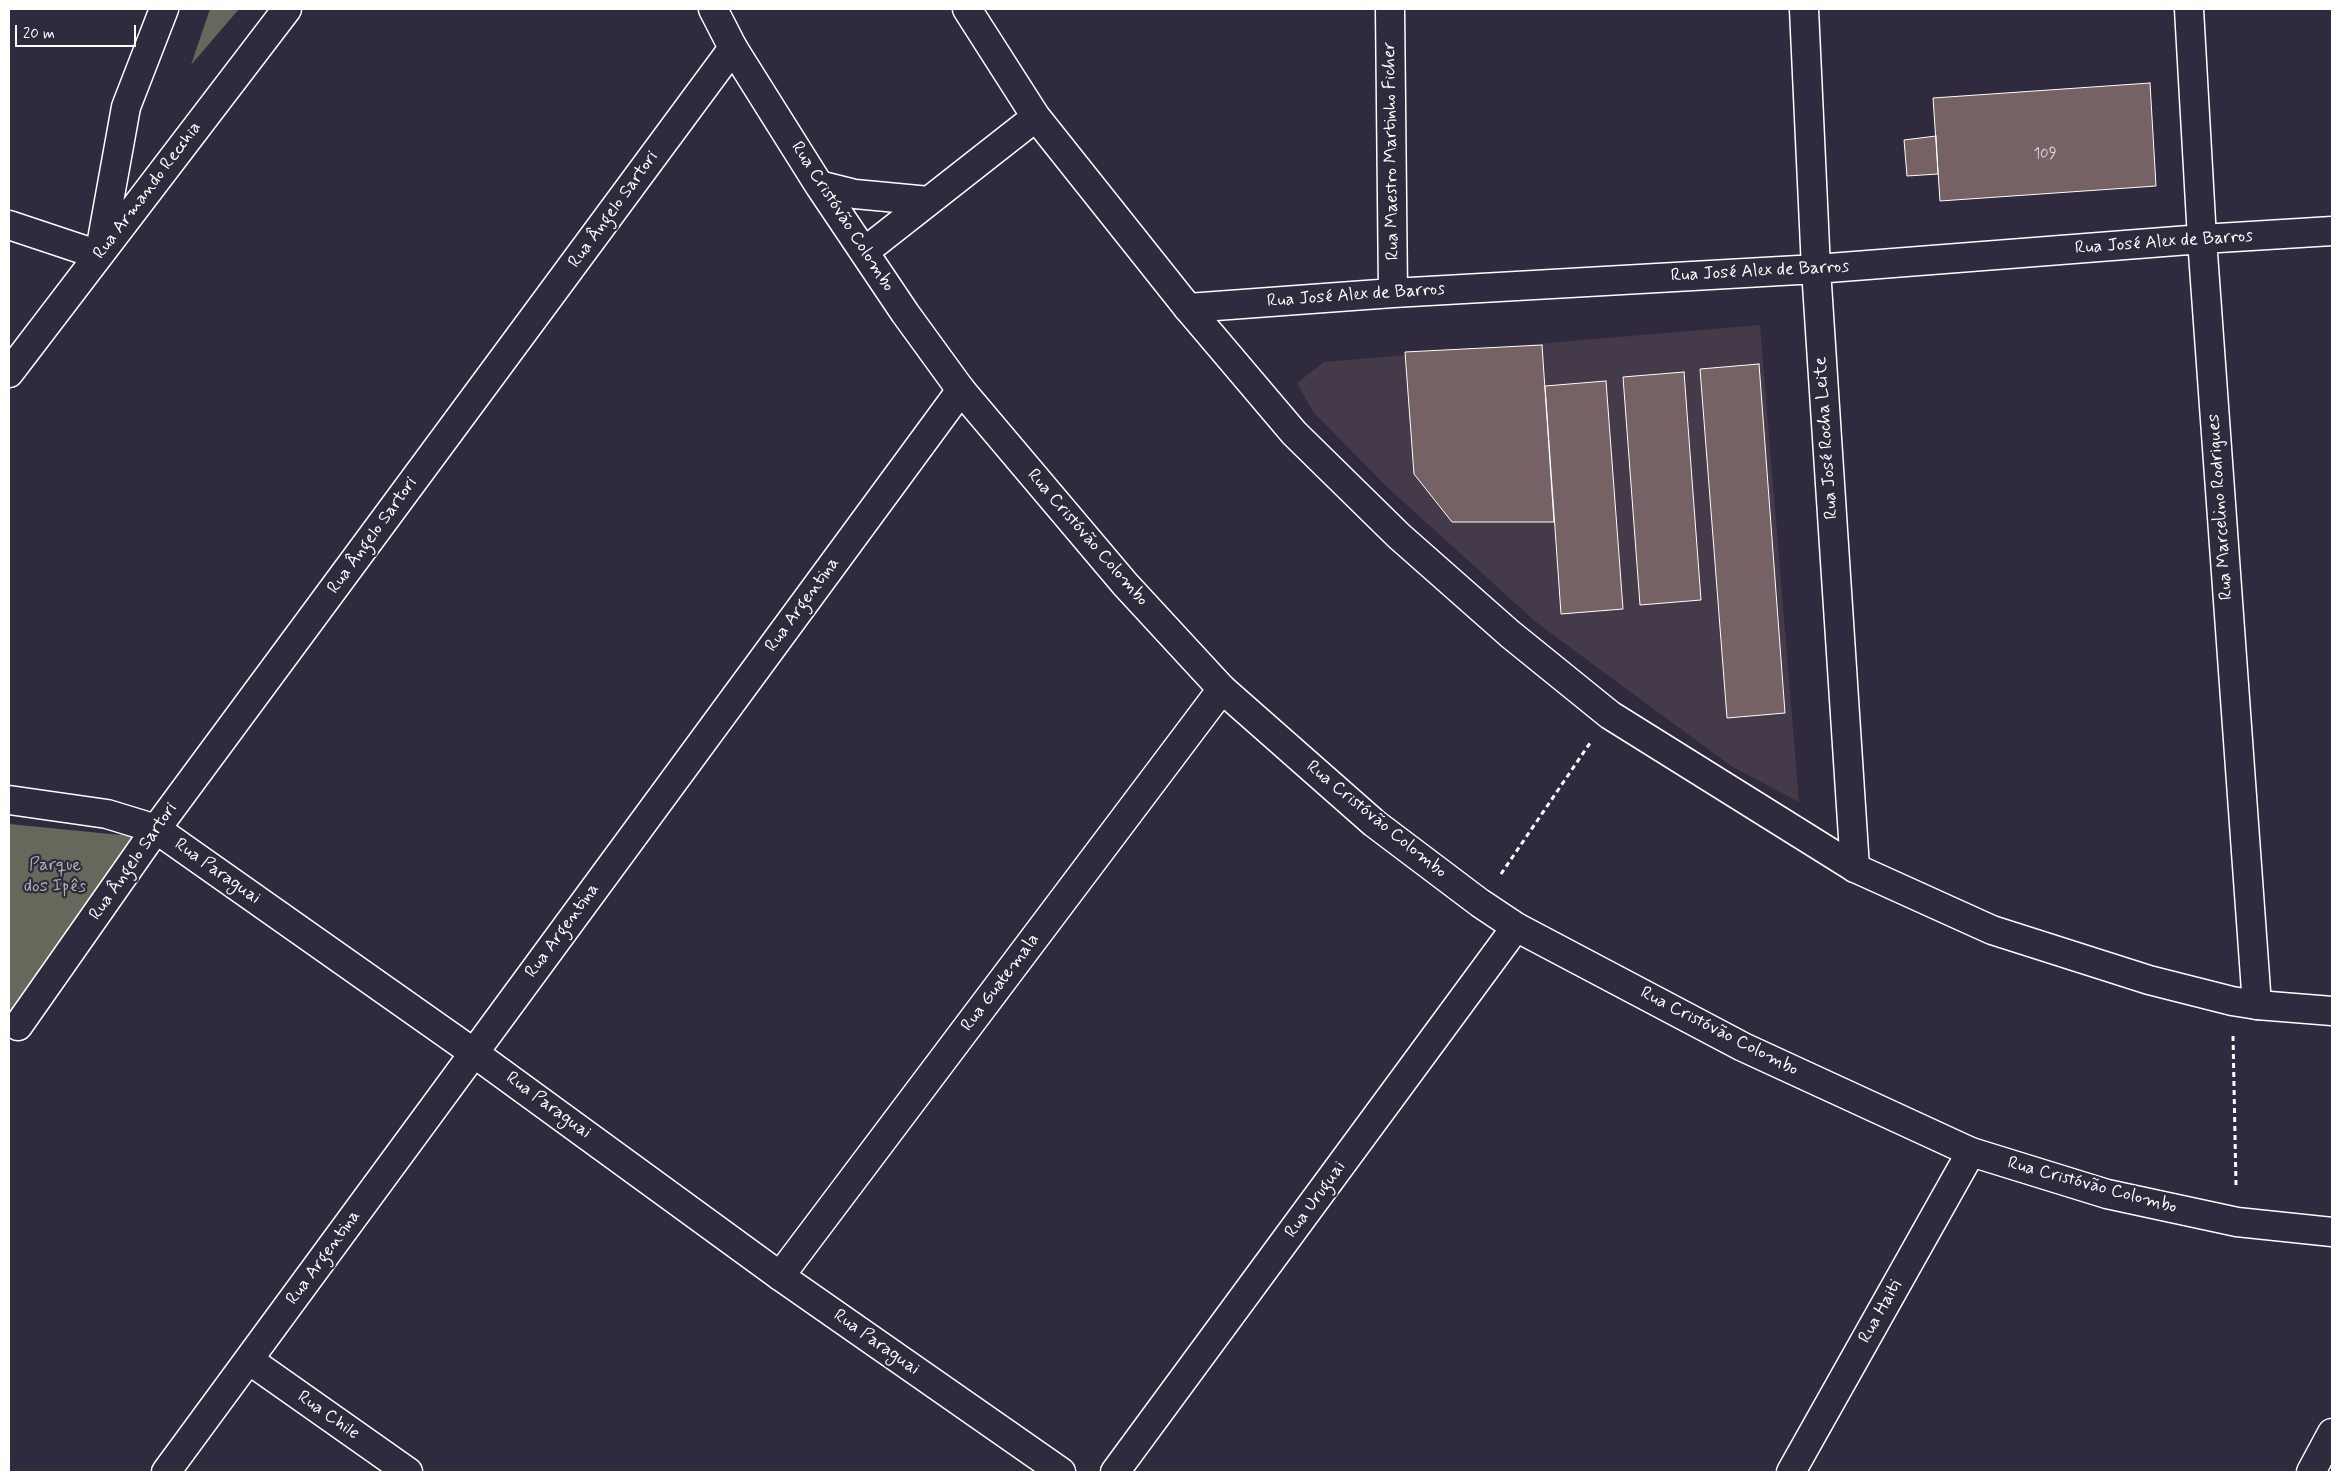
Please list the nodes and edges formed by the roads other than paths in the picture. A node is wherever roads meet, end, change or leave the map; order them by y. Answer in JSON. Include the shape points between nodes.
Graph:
{"nodes":[{"id":1,"x":164,"y":9,"type":"edge"},
{"id":2,"x":287,"y":9,"type":"edge"},
{"id":3,"x":713,"y":9,"type":"edge"},
{"id":4,"x":967,"y":9,"type":"edge"},
{"id":5,"x":1390,"y":9,"type":"edge"},
{"id":6,"x":1804,"y":9,"type":"edge"},
{"id":7,"x":2188,"y":9,"type":"edge"},
{"id":8,"x":734,"y":48,"type":"junction"},
{"id":9,"x":1036,"y":117,"type":"junction"},
{"id":10,"x":819,"y":185,"type":"junction"},
{"id":11,"x":929,"y":201,"type":"junction"},
{"id":12,"x":9,"y":225,"type":"edge"},
{"id":13,"x":2332,"y":231,"type":"edge"},
{"id":14,"x":2202,"y":239,"type":"junction"},
{"id":15,"x":864,"y":252,"type":"junction"},
{"id":16,"x":99,"y":255,"type":"junction"},
{"id":17,"x":1816,"y":270,"type":"junction"},
{"id":18,"x":1393,"y":293,"type":"junction"},
{"id":19,"x":1188,"y":308,"type":"junction"},
{"id":20,"x":9,"y":373,"type":"edge"},
{"id":21,"x":961,"y":390,"type":"junction"},
{"id":22,"x":1222,"y":689,"type":"junction"},
{"id":23,"x":9,"y":800,"type":"edge"},
{"id":24,"x":156,"y":829,"type":"junction"},
{"id":25,"x":1855,"y":868,"type":"junction"},
{"id":26,"x":1516,"y":928,"type":"junction"},
{"id":27,"x":2245,"y":1003,"type":"junction"},
{"id":28,"x":2332,"y":1010,"type":"edge"},
{"id":29,"x":18,"y":1026,"type":"dead end"},
{"id":30,"x":474,"y":1052,"type":"junction"},
{"id":31,"x":1971,"y":1152,"type":"junction"},
{"id":32,"x":2332,"y":1232,"type":"edge"},
{"id":33,"x":780,"y":1276,"type":"junction"},
{"id":34,"x":249,"y":1360,"type":"junction"},
{"id":35,"x":2332,"y":1433,"type":"edge"},
{"id":36,"x":166,"y":1472,"type":"edge"},
{"id":37,"x":408,"y":1472,"type":"edge"},
{"id":38,"x":1060,"y":1472,"type":"edge"},
{"id":39,"x":1115,"y":1472,"type":"edge"},
{"id":40,"x":1791,"y":1472,"type":"edge"},
{"id":41,"x":2311,"y":1472,"type":"edge"}],
"edges":[{"from":1,"to":16,"type":"street","via":[[126,107]]},
{"from":2,"to":16,"type":"street","name":"Rua Armando Recchia"},
{"from":3,"to":8,"type":"street","name":"Rua Cristóvão Colombo"},
{"from":4,"to":9,"type":"street"},
{"from":5,"to":18,"type":"street","name":"Rua Maestro Martinho Ficher"},
{"from":6,"to":17,"type":"street","name":"Rua José Rocha Leite"},
{"from":7,"to":14,"type":"street","name":"Rua Marcelino Rodrigues"},
{"from":8,"to":10,"type":"street","name":"Rua Cristóvão Colombo"},
{"from":8,"to":24,"type":"street","name":"Rua Ângelo Sartori"},
{"from":9,"to":11,"type":"street"},
{"from":9,"to":19,"type":"street"},
{"from":10,"to":11,"type":"street","via":[[854,194]]},
{"from":10,"to":15,"type":"street","name":"Rua Cristóvão Colombo"},
{"from":11,"to":15,"type":"street"},
{"from":12,"to":16,"type":"street"},
{"from":13,"to":14,"type":"street","name":"Rua José Alex de Barros"},
{"from":14,"to":17,"type":"street","name":"Rua José Alex de Barros"},
{"from":14,"to":27,"type":"street","name":"Rua Marcelino Rodrigues"},
{"from":15,"to":21,"type":"street","name":"Rua Cristóvão Colombo"},
{"from":16,"to":20,"type":"street","name":"Rua Armando Recchia"},
{"from":17,"to":18,"type":"street","name":"Rua José Alex de Barros"},
{"from":17,"to":25,"type":"street","name":"Rua José Rocha Leite"},
{"from":18,"to":19,"type":"street","name":"Rua José Alex de Barros"},
{"from":19,"to":25,"type":"street","via":[[1294,433],[1399,536],[1510,634],[1610,715]]},
{"from":21,"to":22,"type":"street","name":"Rua Cristóvão Colombo","via":[[1125,584]]},
{"from":21,"to":30,"type":"street","name":"Rua Argentina"},
{"from":22,"to":26,"type":"street","name":"Rua Cristóvão Colombo","via":[[1374,823]]},
{"from":22,"to":33,"type":"street","name":"Rua Guatemala"},
{"from":23,"to":24,"type":"street","name":"Rua Paraguai","via":[[107,814]]},
{"from":24,"to":29,"type":"street","name":"Rua Ângelo Sartori"},
{"from":24,"to":30,"type":"street","name":"Rua Paraguai"},
{"from":25,"to":27,"type":"street","via":[[1992,930],[2149,980]]},
{"from":26,"to":31,"type":"street","name":"Rua Cristóvão Colombo","via":[[1743,1047]]},
{"from":26,"to":39,"type":"street","name":"Rua Uruguai"},
{"from":27,"to":28,"type":"street"},
{"from":30,"to":33,"type":"street","name":"Rua Paraguai"},
{"from":30,"to":34,"type":"street","name":"Rua Argentina"},
{"from":31,"to":32,"type":"street","name":"Rua Cristóvão Colombo","via":[[2107,1194],[2237,1222]]},
{"from":31,"to":40,"type":"street","name":"Rua Haiti"},
{"from":33,"to":38,"type":"street","name":"Rua Paraguai"},
{"from":34,"to":36,"type":"street","name":"Rua Argentina"},
{"from":34,"to":37,"type":"street","name":"Rua Chile"},
{"from":35,"to":41,"type":"street"}]}
